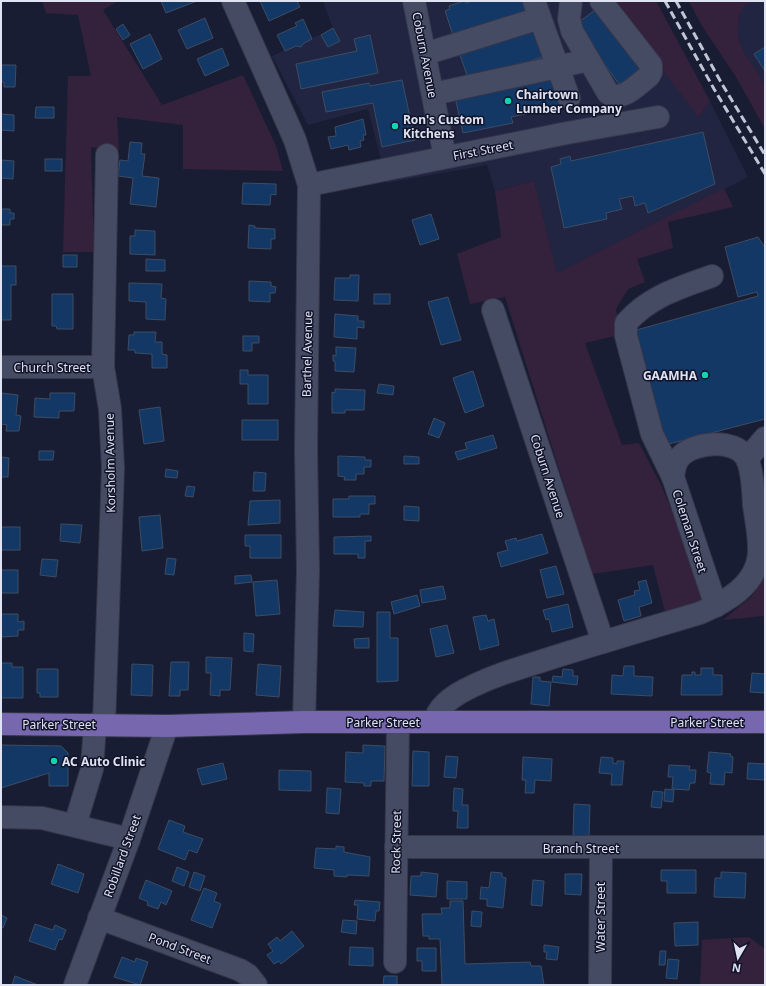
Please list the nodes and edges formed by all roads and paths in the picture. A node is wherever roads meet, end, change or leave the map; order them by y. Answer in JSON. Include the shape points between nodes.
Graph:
{"nodes":[{"id":1,"x":233,"y":1,"type":"edge"},
{"id":2,"x":571,"y":1,"type":"edge"},
{"id":3,"x":601,"y":1,"type":"edge"},
{"id":4,"x":416,"y":2,"type":"edge"},
{"id":5,"x":537,"y":10,"type":"edge"},
{"id":6,"x":425,"y":54,"type":"junction"},
{"id":7,"x":589,"y":60,"type":"junction"},
{"id":8,"x":558,"y":66,"type":"junction"},
{"id":9,"x":433,"y":94,"type":"junction"},
{"id":10,"x":569,"y":98,"type":"dead end"},
{"id":11,"x":658,"y":117,"type":"dead end"},
{"id":12,"x":107,"y":155,"type":"dead end"},
{"id":13,"x":445,"y":157,"type":"junction"},
{"id":14,"x":308,"y":185,"type":"junction"},
{"id":15,"x":712,"y":276,"type":"dead end"},
{"id":16,"x":494,"y":310,"type":"dead end"},
{"id":17,"x":1,"y":367,"type":"edge"},
{"id":18,"x":104,"y":367,"type":"junction"},
{"id":19,"x":765,"y":438,"type":"edge"},
{"id":20,"x":746,"y":459,"type":"junction"},
{"id":21,"x":673,"y":477,"type":"junction"},
{"id":22,"x":762,"y":552,"type":"edge"},
{"id":23,"x":716,"y":606,"type":"junction"},
{"id":24,"x":603,"y":642,"type":"junction"},
{"id":25,"x":304,"y":722,"type":"junction"},
{"id":26,"x":398,"y":722,"type":"junction"},
{"id":27,"x":435,"y":722,"type":"junction"},
{"id":28,"x":765,"y":722,"type":"edge"},
{"id":29,"x":1,"y":724,"type":"edge"},
{"id":30,"x":99,"y":724,"type":"junction"},
{"id":31,"x":167,"y":726,"type":"junction"},
{"id":32,"x":1,"y":816,"type":"edge"},
{"id":33,"x":76,"y":825,"type":"junction"},
{"id":34,"x":129,"y":839,"type":"junction"},
{"id":35,"x":396,"y":847,"type":"junction"},
{"id":36,"x":765,"y":847,"type":"edge"},
{"id":37,"x":601,"y":848,"type":"junction"},
{"id":38,"x":99,"y":918,"type":"junction"},
{"id":39,"x":395,"y":962,"type":"dead end"},
{"id":40,"x":75,"y":985,"type":"edge"},
{"id":41,"x":256,"y":985,"type":"edge"},
{"id":42,"x":600,"y":985,"type":"edge"}],
"edges":[{"from":1,"to":14,"type":"street","name":"Barthel Avenue","via":[[295,140]]},
{"from":2,"to":7,"type":"street","via":[[569,25]]},
{"from":3,"to":7,"type":"street","via":[[652,69],[649,76],[621,96],[612,96],[608,94]]},
{"from":4,"to":6,"type":"street","name":"Coburn Avenue"},
{"from":5,"to":6,"type":"street"},
{"from":5,"to":8,"type":"street"},
{"from":6,"to":9,"type":"street","name":"Coburn Avenue"},
{"from":7,"to":8,"type":"street"},
{"from":8,"to":9,"type":"street"},
{"from":8,"to":10,"type":"street"},
{"from":9,"to":13,"type":"street","name":"Coburn Avenue"},
{"from":11,"to":13,"type":"street","name":"First Street"},
{"from":12,"to":18,"type":"street","name":"Korsholm Avenue"},
{"from":13,"to":14,"type":"street","name":"First Street"},
{"from":14,"to":25,"type":"street","name":"Barthel Avenue","via":[[308,570]]},
{"from":15,"to":21,"type":"street","via":[[663,294],[638,309],[626,323],[626,336],[652,434]]},
{"from":16,"to":24,"type":"street","name":"Coburn Avenue"},
{"from":17,"to":18,"type":"street","name":"Church Street"},
{"from":18,"to":30,"type":"street","name":"Korsholm Avenue","via":[[110,409],[113,468]]},
{"from":19,"to":20,"type":"street"},
{"from":20,"to":21,"type":"street","name":"Coleman Street","via":[[741,452],[726,445],[702,446],[679,457]]},
{"from":20,"to":22,"type":"street"},
{"from":21,"to":23,"type":"street","name":"Coleman Street"},
{"from":22,"to":23,"type":"street","via":[[744,587]]},
{"from":23,"to":24,"type":"street"},
{"from":24,"to":27,"type":"street","via":[[480,683],[451,700],[437,713]]},
{"from":25,"to":26,"type":"main road","name":"Parker Street"},
{"from":25,"to":31,"type":"main road","name":"Parker Street"},
{"from":26,"to":27,"type":"main road","name":"Parker Street"},
{"from":26,"to":35,"type":"street","name":"Rock Street"},
{"from":27,"to":28,"type":"main road","name":"Parker Street"},
{"from":29,"to":30,"type":"main road","name":"Parker Street"},
{"from":30,"to":31,"type":"main road","name":"Parker Street"},
{"from":30,"to":33,"type":"street","name":"Korsholm Avenue","via":[[91,774],[79,807]]},
{"from":31,"to":34,"type":"street","name":"Robillard Street"},
{"from":32,"to":33,"type":"street","via":[[42,818]]},
{"from":33,"to":34,"type":"street"},
{"from":34,"to":38,"type":"street","name":"Robillard Street"},
{"from":35,"to":37,"type":"street","name":"Branch Street"},
{"from":35,"to":39,"type":"street","name":"Rock Street"},
{"from":36,"to":37,"type":"street","name":"Branch Street"},
{"from":37,"to":42,"type":"street","name":"Water Street"},
{"from":38,"to":40,"type":"street","name":"Robillard Street"},
{"from":38,"to":41,"type":"street","name":"Pond Street","via":[[243,972]]}]}
